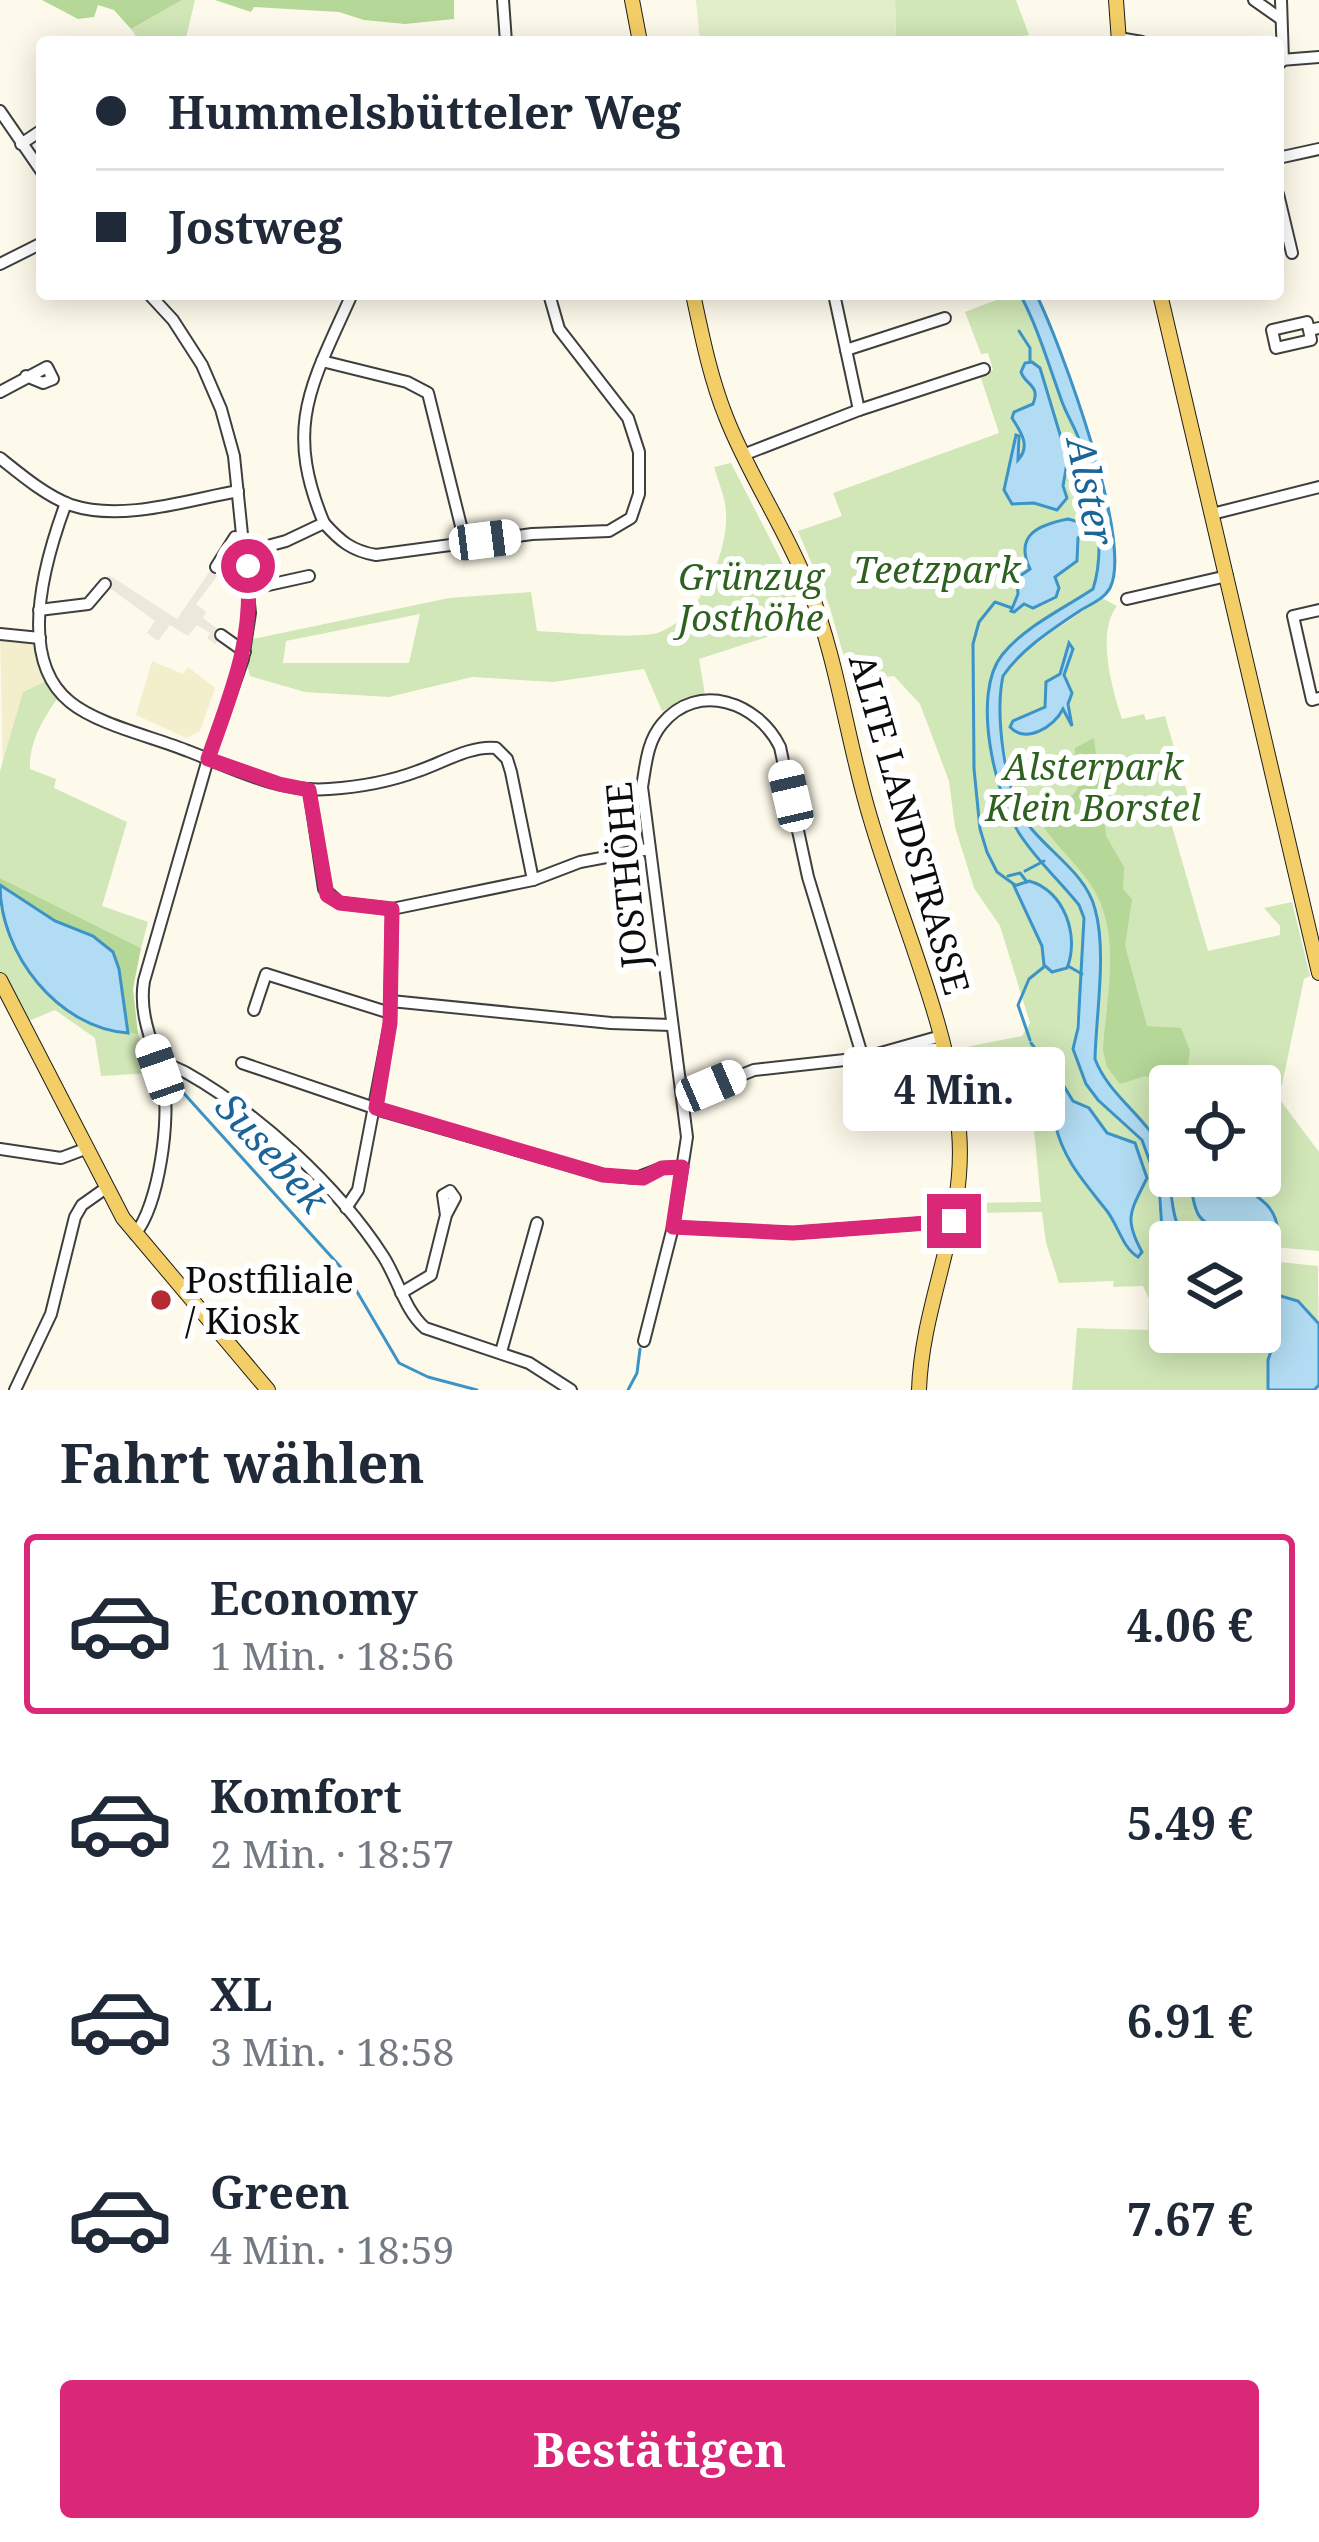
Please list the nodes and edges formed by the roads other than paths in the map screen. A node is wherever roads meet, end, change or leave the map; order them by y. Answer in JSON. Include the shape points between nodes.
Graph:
{"nodes":[{"id":1,"x":503,"y":0,"type":"edge"},
{"id":2,"x":632,"y":0,"type":"edge"},
{"id":3,"x":1116,"y":0,"type":"edge"},
{"id":4,"x":1254,"y":0,"type":"edge"},
{"id":5,"x":1281,"y":0,"type":"edge"},
{"id":6,"x":1281,"y":19,"type":"junction"},
{"id":7,"x":506,"y":36,"type":"edge"},
{"id":8,"x":639,"y":36,"type":"edge"},
{"id":9,"x":1119,"y":36,"type":"edge"},
{"id":10,"x":1281,"y":36,"type":"edge"},
{"id":11,"x":1319,"y":58,"type":"edge"},
{"id":12,"x":1284,"y":62,"type":"edge"},
{"id":13,"x":0,"y":111,"type":"edge"},
{"id":14,"x":36,"y":134,"type":"edge"},
{"id":15,"x":21,"y":144,"type":"junction"},
{"id":16,"x":1319,"y":149,"type":"edge"},
{"id":17,"x":1284,"y":157,"type":"edge"},
{"id":18,"x":36,"y":164,"type":"edge"},
{"id":19,"x":1284,"y":219,"type":"edge"},
{"id":20,"x":36,"y":246,"type":"edge"},
{"id":21,"x":1292,"y":253,"type":"dead end"},
{"id":22,"x":0,"y":264,"type":"edge"},
{"id":23,"x":154,"y":300,"type":"edge"},
{"id":24,"x":349,"y":300,"type":"edge"},
{"id":25,"x":551,"y":300,"type":"edge"},
{"id":26,"x":694,"y":300,"type":"edge"},
{"id":27,"x":835,"y":300,"type":"edge"},
{"id":28,"x":1161,"y":300,"type":"edge"},
{"id":29,"x":945,"y":318,"type":"dead end"},
{"id":30,"x":846,"y":350,"type":"junction"},
{"id":31,"x":322,"y":361,"type":"junction"},
{"id":32,"x":984,"y":369,"type":"dead end"},
{"id":33,"x":26,"y":376,"type":"dead end"},
{"id":34,"x":0,"y":392,"type":"edge"},
{"id":35,"x":859,"y":410,"type":"junction"},
{"id":36,"x":743,"y":455,"type":"junction"},
{"id":37,"x":4,"y":462,"type":"edge"},
{"id":38,"x":0,"y":477,"type":"edge"},
{"id":39,"x":1319,"y":488,"type":"edge"},
{"id":40,"x":239,"y":495,"type":"junction"},
{"id":41,"x":67,"y":503,"type":"junction"},
{"id":42,"x":1212,"y":514,"type":"junction"},
{"id":43,"x":324,"y":523,"type":"junction"},
{"id":44,"x":235,"y":536,"type":"dead end"},
{"id":45,"x":465,"y":542,"type":"junction"},
{"id":46,"x":246,"y":552,"type":"junction"},
{"id":47,"x":216,"y":567,"type":"dead end"},
{"id":48,"x":309,"y":577,"type":"dead end"},
{"id":49,"x":1227,"y":577,"type":"junction"},
{"id":50,"x":105,"y":584,"type":"dead end"},
{"id":51,"x":250,"y":589,"type":"junction"},
{"id":52,"x":1127,"y":599,"type":"dead end"},
{"id":53,"x":40,"y":610,"type":"junction"},
{"id":54,"x":1319,"y":610,"type":"edge"},
{"id":55,"x":0,"y":634,"type":"edge"},
{"id":56,"x":221,"y":635,"type":"dead end"},
{"id":57,"x":40,"y":638,"type":"junction"},
{"id":58,"x":245,"y":652,"type":"junction"},
{"id":59,"x":1319,"y":698,"type":"edge"},
{"id":60,"x":208,"y":759,"type":"junction"},
{"id":61,"x":309,"y":790,"type":"junction"},
{"id":62,"x":649,"y":849,"type":"junction"},
{"id":63,"x":533,"y":880,"type":"junction"},
{"id":64,"x":392,"y":909,"type":"junction"},
{"id":65,"x":1317,"y":952,"type":"edge"},
{"id":66,"x":1319,"y":973,"type":"edge"},
{"id":67,"x":0,"y":980,"type":"edge"},
{"id":68,"x":390,"y":1007,"type":"junction"},
{"id":69,"x":254,"y":1010,"type":"dead end"},
{"id":70,"x":671,"y":1024,"type":"junction"},
{"id":71,"x":942,"y":1042,"type":"junction"},
{"id":72,"x":863,"y":1058,"type":"junction"},
{"id":73,"x":242,"y":1063,"type":"dead end"},
{"id":74,"x":160,"y":1070,"type":"junction"},
{"id":75,"x":684,"y":1097,"type":"junction"},
{"id":76,"x":376,"y":1108,"type":"junction"},
{"id":77,"x":0,"y":1149,"type":"edge"},
{"id":78,"x":85,"y":1150,"type":"junction"},
{"id":79,"x":682,"y":1167,"type":"junction"},
{"id":80,"x":106,"y":1187,"type":"junction"},
{"id":81,"x":346,"y":1208,"type":"junction"},
{"id":82,"x":446,"y":1215,"type":"dead end"},
{"id":83,"x":954,"y":1221,"type":"junction"},
{"id":84,"x":537,"y":1223,"type":"dead end"},
{"id":85,"x":673,"y":1227,"type":"junction"},
{"id":86,"x":135,"y":1234,"type":"junction"},
{"id":87,"x":401,"y":1293,"type":"junction"},
{"id":88,"x":644,"y":1341,"type":"dead end"},
{"id":89,"x":501,"y":1352,"type":"junction"},
{"id":90,"x":15,"y":1390,"type":"edge"},
{"id":91,"x":268,"y":1390,"type":"edge"},
{"id":92,"x":571,"y":1390,"type":"edge"},
{"id":93,"x":919,"y":1390,"type":"edge"}],
"edges":[{"from":1,"to":7,"type":"street"},
{"from":2,"to":8,"type":"main road"},
{"from":3,"to":9,"type":"main road"},
{"from":4,"to":6,"type":"street"},
{"from":5,"to":6,"type":"street"},
{"from":6,"to":10,"type":"street"},
{"from":11,"to":12,"type":"street"},
{"from":13,"to":15,"type":"street"},
{"from":14,"to":15,"type":"street"},
{"from":15,"to":18,"type":"street"},
{"from":16,"to":17,"type":"street"},
{"from":19,"to":21,"type":"street"},
{"from":20,"to":22,"type":"street"},
{"from":23,"to":40,"type":"street","via":[[212,388]]},
{"from":24,"to":31,"type":"street"},
{"from":25,"to":45,"type":"street","via":[[559,329],[628,418],[639,452],[637,505],[609,531]]},
{"from":26,"to":36,"type":"main road","name":"ALTE LANDSTRASSE"},
{"from":27,"to":30,"type":"street"},
{"from":28,"to":42,"type":"main road"},
{"from":29,"to":30,"type":"street"},
{"from":30,"to":35,"type":"street"},
{"from":31,"to":43,"type":"street","via":[[304,411],[303,460]]},
{"from":31,"to":45,"type":"street","via":[[428,393]]},
{"from":32,"to":35,"type":"street"},
{"from":33,"to":34,"type":"street"},
{"from":35,"to":36,"type":"street"},
{"from":36,"to":71,"type":"main road","name":"ALTE LANDSTRASSE","via":[[819,614],[870,818]]},
{"from":37,"to":38,"type":"street"},
{"from":37,"to":41,"type":"street"},
{"from":39,"to":42,"type":"street"},
{"from":40,"to":41,"type":"street","via":[[114,509]]},
{"from":40,"to":46,"type":"street"},
{"from":41,"to":53,"type":"street"},
{"from":42,"to":49,"type":"main road"},
{"from":43,"to":45,"type":"street","via":[[340,541],[376,555]]},
{"from":43,"to":46,"type":"street"},
{"from":44,"to":47,"type":"street"},
{"from":46,"to":51,"type":"street"},
{"from":48,"to":51,"type":"street"},
{"from":49,"to":52,"type":"street"},
{"from":49,"to":65,"type":"main road"},
{"from":50,"to":53,"type":"street","via":[[88,604]]},
{"from":51,"to":58,"type":"street"},
{"from":53,"to":57,"type":"street"},
{"from":54,"to":59,"type":"street","via":[[1293,616],[1312,700]]},
{"from":55,"to":57,"type":"street"},
{"from":56,"to":58,"type":"street"},
{"from":57,"to":60,"type":"street","via":[[49,673],[73,705]]},
{"from":58,"to":60,"type":"street"},
{"from":60,"to":61,"type":"street"},
{"from":60,"to":74,"type":"street","via":[[144,981]]},
{"from":61,"to":63,"type":"street","via":[[390,780],[496,748],[511,772]]},
{"from":61,"to":64,"type":"street","via":[[327,895]]},
{"from":62,"to":63,"type":"street"},
{"from":62,"to":70,"type":"street","name":"JOSTHÖHE"},
{"from":62,"to":72,"type":"street","name":"JOSTHÖHE","via":[[642,787],[648,747],[662,722],[704,700],[754,712],[780,747],[808,877]]},
{"from":63,"to":64,"type":"street"},
{"from":64,"to":68,"type":"street"},
{"from":65,"to":66,"type":"main road"},
{"from":67,"to":78,"type":"main road"},
{"from":68,"to":69,"type":"street","via":[[266,974]]},
{"from":68,"to":70,"type":"street"},
{"from":68,"to":76,"type":"street"},
{"from":70,"to":75,"type":"street","name":"JOSTHÖHE"},
{"from":71,"to":72,"type":"street"},
{"from":71,"to":83,"type":"main road","name":"ALTE LANDSTRASSE","via":[[961,1150]]},
{"from":72,"to":75,"type":"street","via":[[754,1070]]},
{"from":73,"to":76,"type":"street"},
{"from":74,"to":81,"type":"street","via":[[185,1072],[255,1115]]},
{"from":74,"to":86,"type":"street","via":[[165,1129],[148,1213]]},
{"from":75,"to":79,"type":"street","name":"JOSTHÖHE"},
{"from":76,"to":79,"type":"street","via":[[603,1175],[643,1178]]},
{"from":76,"to":81,"type":"street","via":[[358,1190]]},
{"from":77,"to":78,"type":"street","via":[[61,1158]]},
{"from":78,"to":80,"type":"main road"},
{"from":79,"to":85,"type":"street","name":"JOSTHÖHE"},
{"from":80,"to":86,"type":"main road"},
{"from":80,"to":90,"type":"street","via":[[75,1216],[51,1314]]},
{"from":81,"to":87,"type":"street"},
{"from":82,"to":87,"type":"street","via":[[431,1275]]},
{"from":83,"to":85,"type":"street","via":[[814,1232]]},
{"from":83,"to":93,"type":"main road","name":"ALTE LANDSTRASSE"},
{"from":84,"to":89,"type":"street"},
{"from":85,"to":88,"type":"street","name":"JOSTHÖHE"},
{"from":86,"to":91,"type":"main road"},
{"from":87,"to":89,"type":"street","via":[[425,1328]]},
{"from":89,"to":92,"type":"street"}]}
